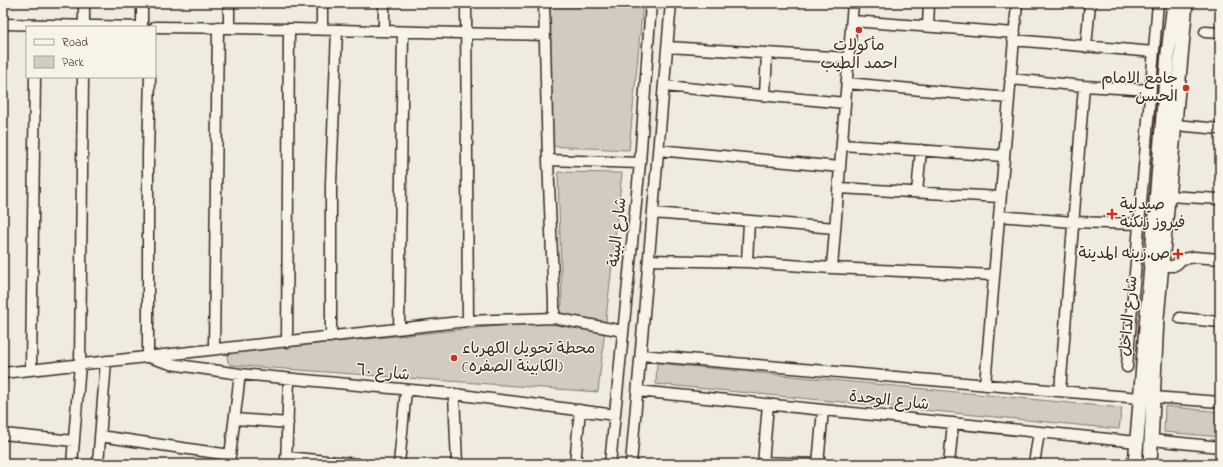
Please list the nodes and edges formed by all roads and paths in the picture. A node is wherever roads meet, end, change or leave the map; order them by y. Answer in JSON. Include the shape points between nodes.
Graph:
{"nodes":[{"id":1,"x":84,"y":3,"type":"edge"},
{"id":2,"x":142,"y":3,"type":"edge"},
{"id":3,"x":229,"y":3,"type":"edge"},
{"id":4,"x":322,"y":3,"type":"edge"},
{"id":5,"x":384,"y":3,"type":"edge"},
{"id":6,"x":466,"y":3,"type":"edge"},
{"id":7,"x":544,"y":3,"type":"edge"},
{"id":8,"x":651,"y":3,"type":"edge"},
{"id":9,"x":671,"y":3,"type":"edge"},
{"id":10,"x":853,"y":3,"type":"edge"},
{"id":11,"x":929,"y":3,"type":"edge"},
{"id":12,"x":1017,"y":3,"type":"edge"},
{"id":13,"x":1090,"y":3,"type":"edge"},
{"id":14,"x":1158,"y":3,"type":"edge"},
{"id":15,"x":1174,"y":3,"type":"edge"},
{"id":16,"x":1186,"y":3,"type":"edge"},
{"id":17,"x":852,"y":21,"type":"junction"},
{"id":18,"x":3,"y":24,"type":"edge"},
{"id":19,"x":36,"y":26,"type":"edge"},
{"id":20,"x":84,"y":26,"type":"edge"},
{"id":21,"x":141,"y":26,"type":"edge"},
{"id":22,"x":928,"y":26,"type":"junction"},
{"id":23,"x":156,"y":27,"type":"edge"},
{"id":24,"x":229,"y":27,"type":"junction"},
{"id":25,"x":218,"y":28,"type":"junction"},
{"id":26,"x":289,"y":30,"type":"junction"},
{"id":27,"x":322,"y":30,"type":"junction"},
{"id":28,"x":337,"y":30,"type":"junction"},
{"id":29,"x":384,"y":31,"type":"junction"},
{"id":30,"x":403,"y":32,"type":"junction"},
{"id":31,"x":1205,"y":32,"type":"dead end"},
{"id":32,"x":466,"y":33,"type":"junction"},
{"id":33,"x":1220,"y":33,"type":"edge"},
{"id":34,"x":544,"y":34,"type":"junction"},
{"id":35,"x":1014,"y":37,"type":"junction"},
{"id":36,"x":668,"y":47,"type":"junction"},
{"id":37,"x":1086,"y":47,"type":"junction"},
{"id":38,"x":1154,"y":52,"type":"junction"},
{"id":39,"x":767,"y":53,"type":"junction"},
{"id":40,"x":849,"y":58,"type":"junction"},
{"id":41,"x":35,"y":78,"type":"edge"},
{"id":42,"x":83,"y":78,"type":"edge"},
{"id":43,"x":150,"y":78,"type":"edge"},
{"id":44,"x":1010,"y":79,"type":"junction"},
{"id":45,"x":847,"y":83,"type":"junction"},
{"id":46,"x":664,"y":86,"type":"junction"},
{"id":47,"x":1084,"y":86,"type":"junction"},
{"id":48,"x":1151,"y":90,"type":"junction"},
{"id":49,"x":765,"y":95,"type":"junction"},
{"id":50,"x":1008,"y":98,"type":"junction"},
{"id":51,"x":845,"y":103,"type":"junction"},
{"id":52,"x":1175,"y":126,"type":"junction"},
{"id":53,"x":1220,"y":129,"type":"edge"},
{"id":54,"x":842,"y":145,"type":"junction"},
{"id":55,"x":658,"y":150,"type":"junction"},
{"id":56,"x":920,"y":150,"type":"junction"},
{"id":57,"x":1004,"y":156,"type":"junction"},
{"id":58,"x":548,"y":160,"type":"junction"},
{"id":59,"x":640,"y":163,"type":"junction"},
{"id":60,"x":840,"y":167,"type":"junction"},
{"id":61,"x":839,"y":188,"type":"junction"},
{"id":62,"x":917,"y":192,"type":"junction"},
{"id":63,"x":1168,"y":196,"type":"junction"},
{"id":64,"x":1000,"y":197,"type":"junction"},
{"id":65,"x":1220,"y":199,"type":"edge"},
{"id":66,"x":653,"y":213,"type":"junction"},
{"id":67,"x":999,"y":216,"type":"junction"},
{"id":68,"x":749,"y":221,"type":"junction"},
{"id":69,"x":1073,"y":222,"type":"junction"},
{"id":70,"x":1139,"y":224,"type":"junction"},
{"id":71,"x":835,"y":228,"type":"junction"},
{"id":72,"x":1220,"y":259,"type":"edge"},
{"id":73,"x":649,"y":260,"type":"junction"},
{"id":74,"x":747,"y":262,"type":"junction"},
{"id":75,"x":1136,"y":262,"type":"junction"},
{"id":76,"x":1156,"y":264,"type":"junction"},
{"id":77,"x":832,"y":268,"type":"junction"},
{"id":78,"x":994,"y":275,"type":"junction"},
{"id":79,"x":554,"y":318,"type":"junction"},
{"id":80,"x":1180,"y":318,"type":"dead end"},
{"id":81,"x":468,"y":321,"type":"junction"},
{"id":82,"x":1220,"y":322,"type":"edge"},
{"id":83,"x":399,"y":329,"type":"junction"},
{"id":84,"x":623,"y":331,"type":"junction"},
{"id":85,"x":331,"y":337,"type":"junction"},
{"id":86,"x":287,"y":342,"type":"junction"},
{"id":87,"x":214,"y":349,"type":"junction"},
{"id":88,"x":641,"y":355,"type":"junction"},
{"id":89,"x":148,"y":357,"type":"junction"},
{"id":90,"x":106,"y":361,"type":"junction"},
{"id":91,"x":80,"y":364,"type":"junction"},
{"id":92,"x":1127,"y":367,"type":"dead end"},
{"id":93,"x":31,"y":369,"type":"junction"},
{"id":94,"x":3,"y":373,"type":"edge"},
{"id":95,"x":240,"y":374,"type":"junction"},
{"id":96,"x":289,"y":379,"type":"junction"},
{"id":97,"x":984,"y":385,"type":"junction"},
{"id":98,"x":406,"y":390,"type":"junction"},
{"id":99,"x":638,"y":390,"type":"junction"},
{"id":100,"x":1060,"y":391,"type":"junction"},
{"id":101,"x":454,"y":394,"type":"junction"},
{"id":102,"x":1146,"y":397,"type":"junction"},
{"id":103,"x":1220,"y":402,"type":"edge"},
{"id":104,"x":768,"y":404,"type":"junction"},
{"id":105,"x":580,"y":410,"type":"junction"},
{"id":106,"x":822,"y":410,"type":"junction"},
{"id":107,"x":615,"y":415,"type":"junction"},
{"id":108,"x":235,"y":419,"type":"junction"},
{"id":109,"x":288,"y":423,"type":"junction"},
{"id":110,"x":953,"y":423,"type":"junction"},
{"id":111,"x":1039,"y":432,"type":"junction"},
{"id":112,"x":3,"y":434,"type":"edge"},
{"id":113,"x":100,"y":436,"type":"junction"},
{"id":114,"x":1152,"y":440,"type":"junction"},
{"id":115,"x":74,"y":441,"type":"junction"},
{"id":116,"x":1137,"y":442,"type":"junction"},
{"id":117,"x":1220,"y":447,"type":"edge"},
{"id":118,"x":230,"y":459,"type":"edge"},
{"id":119,"x":286,"y":461,"type":"edge"},
{"id":120,"x":763,"y":463,"type":"edge"},
{"id":121,"x":72,"y":464,"type":"edge"},
{"id":122,"x":98,"y":464,"type":"edge"},
{"id":123,"x":358,"y":464,"type":"edge"},
{"id":124,"x":399,"y":464,"type":"edge"},
{"id":125,"x":457,"y":464,"type":"edge"},
{"id":126,"x":575,"y":464,"type":"edge"},
{"id":127,"x":610,"y":464,"type":"edge"},
{"id":128,"x":631,"y":464,"type":"edge"},
{"id":129,"x":815,"y":464,"type":"edge"},
{"id":130,"x":818,"y":464,"type":"edge"},
{"id":131,"x":949,"y":464,"type":"edge"},
{"id":132,"x":1034,"y":464,"type":"edge"},
{"id":133,"x":1135,"y":464,"type":"edge"},
{"id":134,"x":1150,"y":464,"type":"edge"}],
"edges":[{"from":1,"to":20,"type":"street"},
{"from":2,"to":21,"type":"street"},
{"from":3,"to":24,"type":"street"},
{"from":4,"to":27,"type":"street"},
{"from":5,"to":29,"type":"street"},
{"from":6,"to":32,"type":"street"},
{"from":7,"to":34,"type":"street"},
{"from":8,"to":59,"type":"street","name":"شارع البيئة"},
{"from":9,"to":36,"type":"street","name":"شارع البيئة"},
{"from":10,"to":17,"type":"street"},
{"from":11,"to":22,"type":"street"},
{"from":12,"to":35,"type":"street"},
{"from":13,"to":37,"type":"street"},
{"from":14,"to":38,"type":"street"},
{"from":15,"to":76,"type":"main road","name":"شارع الداخل","via":[[1168,54]]},
{"from":16,"to":52,"type":"main road","name":"شارع الداخل"},
{"from":17,"to":22,"type":"street"},
{"from":17,"to":40,"type":"street"},
{"from":18,"to":19,"type":"street"},
{"from":19,"to":20,"type":"street"},
{"from":22,"to":35,"type":"street"},
{"from":23,"to":25,"type":"street"},
{"from":24,"to":25,"type":"street"},
{"from":24,"to":26,"type":"street"},
{"from":25,"to":87,"type":"street"},
{"from":26,"to":27,"type":"street"},
{"from":26,"to":86,"type":"street"},
{"from":27,"to":28,"type":"street"},
{"from":28,"to":29,"type":"street"},
{"from":28,"to":85,"type":"street","via":[[332,183]]},
{"from":29,"to":30,"type":"street"},
{"from":30,"to":32,"type":"street"},
{"from":30,"to":83,"type":"street"},
{"from":31,"to":33,"type":"street"},
{"from":32,"to":34,"type":"street"},
{"from":32,"to":81,"type":"street"},
{"from":34,"to":58,"type":"street"},
{"from":35,"to":37,"type":"street"},
{"from":35,"to":44,"type":"street"},
{"from":36,"to":39,"type":"street"},
{"from":36,"to":46,"type":"street","name":"شارع البيئة"},
{"from":37,"to":38,"type":"street"},
{"from":38,"to":48,"type":"street"},
{"from":39,"to":40,"type":"street"},
{"from":39,"to":49,"type":"street"},
{"from":40,"to":45,"type":"street"},
{"from":41,"to":93,"type":"street"},
{"from":42,"to":91,"type":"street"},
{"from":43,"to":89,"type":"street"},
{"from":44,"to":47,"type":"street"},
{"from":44,"to":50,"type":"street"},
{"from":45,"to":50,"type":"street"},
{"from":45,"to":51,"type":"street"},
{"from":46,"to":49,"type":"street"},
{"from":46,"to":55,"type":"street","name":"شارع البيئة"},
{"from":47,"to":48,"type":"street"},
{"from":47,"to":69,"type":"street"},
{"from":48,"to":70,"type":"street"},
{"from":49,"to":51,"type":"street"},
{"from":50,"to":57,"type":"street"},
{"from":51,"to":54,"type":"street"},
{"from":52,"to":53,"type":"street"},
{"from":52,"to":63,"type":"main road","name":"شارع الداخل"},
{"from":54,"to":56,"type":"street"},
{"from":54,"to":60,"type":"street"},
{"from":55,"to":60,"type":"street"},
{"from":55,"to":66,"type":"street","name":"شارع البيئة"},
{"from":56,"to":57,"type":"street"},
{"from":56,"to":62,"type":"street"},
{"from":57,"to":64,"type":"street"},
{"from":58,"to":59,"type":"street"},
{"from":58,"to":79,"type":"street"},
{"from":59,"to":84,"type":"street","name":"شارع البيئة"},
{"from":60,"to":61,"type":"street"},
{"from":61,"to":62,"type":"street"},
{"from":61,"to":71,"type":"street"},
{"from":62,"to":64,"type":"street"},
{"from":63,"to":65,"type":"street"},
{"from":63,"to":76,"type":"main road","name":"شارع الداخل"},
{"from":64,"to":67,"type":"street"},
{"from":66,"to":68,"type":"street"},
{"from":66,"to":73,"type":"street","name":"شارع البيئة"},
{"from":67,"to":69,"type":"street"},
{"from":67,"to":78,"type":"street"},
{"from":68,"to":71,"type":"street"},
{"from":68,"to":74,"type":"street"},
{"from":69,"to":70,"type":"street"},
{"from":69,"to":100,"type":"street"},
{"from":70,"to":75,"type":"street"},
{"from":71,"to":77,"type":"street"},
{"from":72,"to":76,"type":"street","via":[[1194,257],[1182,259],[1172,266]]},
{"from":73,"to":74,"type":"street"},
{"from":73,"to":88,"type":"street","name":"شارع البيئة"},
{"from":74,"to":77,"type":"street"},
{"from":75,"to":76,"type":"street"},
{"from":75,"to":92,"type":"street"},
{"from":76,"to":102,"type":"main road","name":"شارع الداخل"},
{"from":77,"to":78,"type":"street"},
{"from":78,"to":97,"type":"street"},
{"from":79,"to":81,"type":"street"},
{"from":79,"to":84,"type":"street"},
{"from":80,"to":82,"type":"street"},
{"from":81,"to":83,"type":"street"},
{"from":83,"to":85,"type":"street"},
{"from":84,"to":107,"type":"street","name":"شارع البيئة"},
{"from":85,"to":86,"type":"street"},
{"from":86,"to":87,"type":"street"},
{"from":87,"to":89,"type":"street"},
{"from":88,"to":97,"type":"street","name":"شارع الوحدة"},
{"from":88,"to":99,"type":"street","name":"شارع البيئة"},
{"from":89,"to":90,"type":"street"},
{"from":89,"to":95,"type":"street","name":"شارع ٦٠","via":[[171,364]]},
{"from":90,"to":91,"type":"street"},
{"from":90,"to":113,"type":"street"},
{"from":91,"to":93,"type":"street"},
{"from":91,"to":115,"type":"street"},
{"from":93,"to":94,"type":"street"},
{"from":95,"to":96,"type":"street","name":"شارع ٦٠"},
{"from":95,"to":108,"type":"street"},
{"from":96,"to":98,"type":"street","name":"شارع ٦٠"},
{"from":96,"to":109,"type":"street"},
{"from":97,"to":100,"type":"street","name":"شارع الوحدة"},
{"from":98,"to":101,"type":"street","name":"شارع ٦٠"},
{"from":98,"to":124,"type":"street"},
{"from":99,"to":104,"type":"street","name":"شارع الوحدة"},
{"from":99,"to":128,"type":"street","name":"شارع البيئة"},
{"from":100,"to":102,"type":"street","name":"شارع الوحدة"},
{"from":101,"to":105,"type":"street","name":"شارع ٦٠"},
{"from":101,"to":125,"type":"street"},
{"from":102,"to":103,"type":"street","name":"شارع الوحدة"},
{"from":102,"to":114,"type":"main road","name":"شارع الداخل"},
{"from":102,"to":116,"type":"main road","name":"شارع الداخل"},
{"from":104,"to":106,"type":"street","name":"شارع الوحدة"},
{"from":104,"to":120,"type":"street"},
{"from":105,"to":107,"type":"street","name":"شارع ٦٠"},
{"from":105,"to":126,"type":"street"},
{"from":106,"to":110,"type":"street","name":"شارع الوحدة"},
{"from":106,"to":130,"type":"street"},
{"from":107,"to":127,"type":"street","name":"شارع البيئة"},
{"from":108,"to":109,"type":"street"},
{"from":108,"to":118,"type":"street"},
{"from":109,"to":119,"type":"street"},
{"from":110,"to":111,"type":"street","name":"شارع الوحدة"},
{"from":110,"to":131,"type":"street"},
{"from":111,"to":116,"type":"street","name":"شارع الوحدة"},
{"from":111,"to":132,"type":"street"},
{"from":112,"to":115,"type":"street"},
{"from":113,"to":118,"type":"street"},
{"from":113,"to":122,"type":"street"},
{"from":114,"to":117,"type":"street"},
{"from":114,"to":134,"type":"main road","name":"شارع الداخل"},
{"from":115,"to":121,"type":"street"},
{"from":116,"to":133,"type":"main road","name":"شارع الداخل"},
{"from":119,"to":123,"type":"street"},
{"from":120,"to":129,"type":"street"}]}
